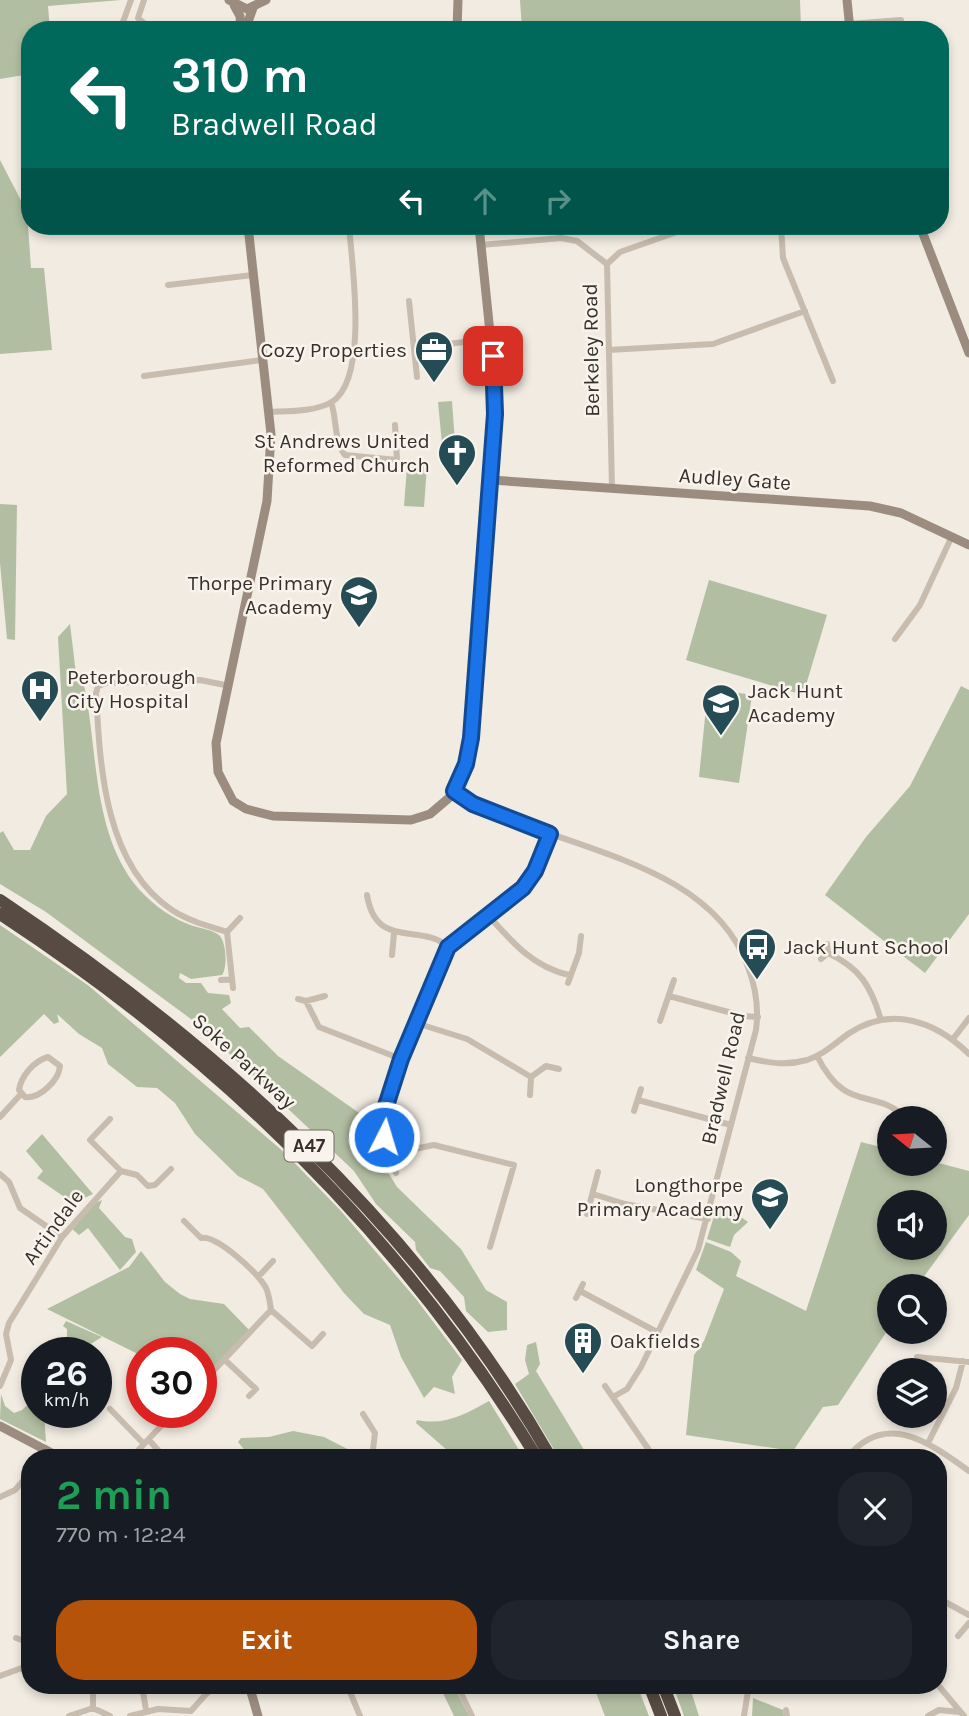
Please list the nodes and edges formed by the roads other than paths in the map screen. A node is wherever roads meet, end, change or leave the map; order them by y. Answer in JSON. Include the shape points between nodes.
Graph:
{"nodes":[{"id":1,"x":131,"y":0,"type":"edge"},
{"id":2,"x":144,"y":0,"type":"edge"},
{"id":3,"x":266,"y":0,"type":"edge"},
{"id":4,"x":458,"y":0,"type":"edge"},
{"id":5,"x":847,"y":0,"type":"edge"},
{"id":6,"x":232,"y":3,"type":"edge"},
{"id":7,"x":253,"y":8,"type":"junction"},
{"id":8,"x":901,"y":20,"type":"dead end"},
{"id":9,"x":123,"y":21,"type":"edge"},
{"id":10,"x":141,"y":21,"type":"edge"},
{"id":11,"x":241,"y":21,"type":"edge"},
{"id":12,"x":247,"y":21,"type":"edge"},
{"id":13,"x":457,"y":21,"type":"edge"},
{"id":14,"x":849,"y":21,"type":"edge"},
{"id":15,"x":894,"y":21,"type":"edge"},
{"id":16,"x":249,"y":235,"type":"edge"},
{"id":17,"x":350,"y":235,"type":"edge"},
{"id":18,"x":480,"y":235,"type":"edge"},
{"id":19,"x":668,"y":235,"type":"edge"},
{"id":20,"x":782,"y":235,"type":"edge"},
{"id":21,"x":923,"y":235,"type":"edge"},
{"id":22,"x":481,"y":245,"type":"junction"},
{"id":23,"x":607,"y":264,"type":"junction"},
{"id":24,"x":253,"y":275,"type":"junction"},
{"id":25,"x":168,"y":285,"type":"dead end"},
{"id":26,"x":409,"y":301,"type":"dead end"},
{"id":27,"x":805,"y":311,"type":"junction"},
{"id":28,"x":489,"y":339,"type":"junction"},
{"id":29,"x":414,"y":348,"type":"junction"},
{"id":30,"x":609,"y":350,"type":"junction"},
{"id":31,"x":969,"y":353,"type":"edge"},
{"id":32,"x":262,"y":360,"type":"junction"},
{"id":33,"x":144,"y":376,"type":"dead end"},
{"id":34,"x":417,"y":377,"type":"dead end"},
{"id":35,"x":833,"y":381,"type":"dead end"},
{"id":36,"x":331,"y":402,"type":"junction"},
{"id":37,"x":269,"y":412,"type":"junction"},
{"id":38,"x":395,"y":425,"type":"dead end"},
{"id":39,"x":491,"y":480,"type":"junction"},
{"id":40,"x":612,"y":488,"type":"junction"},
{"id":41,"x":951,"y":536,"type":"junction"},
{"id":42,"x":969,"y":545,"type":"edge"},
{"id":43,"x":895,"y":639,"type":"dead end"},
{"id":44,"x":225,"y":685,"type":"junction"},
{"id":45,"x":454,"y":791,"type":"junction"},
{"id":46,"x":550,"y":834,"type":"junction"},
{"id":47,"x":367,"y":895,"type":"dead end"},
{"id":48,"x":0,"y":900,"type":"edge"},
{"id":49,"x":0,"y":914,"type":"edge"},
{"id":50,"x":488,"y":915,"type":"junction"},
{"id":51,"x":240,"y":918,"type":"dead end"},
{"id":52,"x":227,"y":932,"type":"junction"},
{"id":53,"x":394,"y":933,"type":"junction"},
{"id":54,"x":581,"y":936,"type":"dead end"},
{"id":55,"x":827,"y":944,"type":"dead end"},
{"id":56,"x":448,"y":947,"type":"junction"},
{"id":57,"x":828,"y":953,"type":"junction"},
{"id":58,"x":392,"y":955,"type":"dead end"},
{"id":59,"x":821,"y":959,"type":"dead end"},
{"id":60,"x":232,"y":979,"type":"junction"},
{"id":61,"x":221,"y":980,"type":"dead end"},
{"id":62,"x":674,"y":980,"type":"dead end"},
{"id":63,"x":233,"y":988,"type":"dead end"},
{"id":64,"x":325,"y":996,"type":"dead end"},
{"id":65,"x":668,"y":996,"type":"junction"},
{"id":66,"x":298,"y":999,"type":"dead end"},
{"id":67,"x":306,"y":1001,"type":"junction"},
{"id":68,"x":758,"y":1017,"type":"junction"},
{"id":69,"x":969,"y":1018,"type":"edge"},
{"id":70,"x":881,"y":1020,"type":"junction"},
{"id":71,"x":660,"y":1021,"type":"dead end"},
{"id":72,"x":416,"y":1023,"type":"junction"},
{"id":73,"x":953,"y":1039,"type":"junction"},
{"id":74,"x":969,"y":1054,"type":"edge"},
{"id":75,"x":817,"y":1056,"type":"junction"},
{"id":76,"x":748,"y":1058,"type":"junction"},
{"id":77,"x":401,"y":1059,"type":"junction"},
{"id":78,"x":559,"y":1069,"type":"dead end"},
{"id":79,"x":531,"y":1077,"type":"junction"},
{"id":80,"x":641,"y":1089,"type":"dead end"},
{"id":81,"x":21,"y":1094,"type":"junction"},
{"id":82,"x":530,"y":1095,"type":"dead end"},
{"id":83,"x":638,"y":1100,"type":"junction"},
{"id":84,"x":885,"y":1106,"type":"edge"},
{"id":85,"x":634,"y":1111,"type":"dead end"},
{"id":86,"x":0,"y":1116,"type":"edge"},
{"id":87,"x":110,"y":1119,"type":"dead end"},
{"id":88,"x":731,"y":1125,"type":"junction"},
{"id":89,"x":390,"y":1154,"type":"junction"},
{"id":90,"x":171,"y":1170,"type":"dead end"},
{"id":91,"x":121,"y":1171,"type":"junction"},
{"id":92,"x":598,"y":1172,"type":"dead end"},
{"id":93,"x":396,"y":1173,"type":"dead end"},
{"id":94,"x":0,"y":1174,"type":"edge"},
{"id":95,"x":593,"y":1194,"type":"junction"},
{"id":96,"x":587,"y":1214,"type":"dead end"},
{"id":97,"x":708,"y":1219,"type":"junction"},
{"id":98,"x":184,"y":1221,"type":"dead end"},
{"id":99,"x":62,"y":1237,"type":"junction"},
{"id":100,"x":490,"y":1247,"type":"dead end"},
{"id":101,"x":273,"y":1262,"type":"dead end"},
{"id":102,"x":258,"y":1278,"type":"junction"},
{"id":103,"x":583,"y":1284,"type":"dead end"},
{"id":104,"x":271,"y":1310,"type":"junction"},
{"id":105,"x":657,"y":1332,"type":"junction"},
{"id":106,"x":3,"y":1334,"type":"edge"},
{"id":107,"x":323,"y":1334,"type":"dead end"},
{"id":108,"x":917,"y":1357,"type":"dead end"},
{"id":109,"x":225,"y":1360,"type":"junction"},
{"id":110,"x":966,"y":1361,"type":"edge"},
{"id":111,"x":217,"y":1368,"type":"edge"},
{"id":112,"x":0,"y":1386,"type":"edge"},
{"id":113,"x":605,"y":1386,"type":"dead end"},
{"id":114,"x":249,"y":1396,"type":"dead end"},
{"id":115,"x":613,"y":1397,"type":"junction"},
{"id":116,"x":112,"y":1411,"type":"edge"},
{"id":117,"x":363,"y":1414,"type":"dead end"},
{"id":118,"x":0,"y":1426,"type":"edge"},
{"id":119,"x":159,"y":1428,"type":"edge"},
{"id":120,"x":146,"y":1442,"type":"junction"},
{"id":121,"x":928,"y":1443,"type":"junction"},
{"id":122,"x":46,"y":1448,"type":"edge"},
{"id":123,"x":139,"y":1449,"type":"edge"},
{"id":124,"x":154,"y":1449,"type":"edge"},
{"id":125,"x":373,"y":1449,"type":"edge"},
{"id":126,"x":532,"y":1449,"type":"edge"},
{"id":127,"x":545,"y":1449,"type":"edge"},
{"id":128,"x":648,"y":1449,"type":"edge"},
{"id":129,"x":858,"y":1449,"type":"edge"},
{"id":130,"x":937,"y":1449,"type":"edge"},
{"id":131,"x":947,"y":1456,"type":"edge"},
{"id":132,"x":969,"y":1471,"type":"edge"},
{"id":133,"x":21,"y":1486,"type":"edge"},
{"id":134,"x":0,"y":1497,"type":"edge"},
{"id":135,"x":947,"y":1603,"type":"edge"},
{"id":136,"x":969,"y":1615,"type":"edge"},
{"id":137,"x":969,"y":1623,"type":"edge"},
{"id":138,"x":958,"y":1636,"type":"dead end"},
{"id":139,"x":16,"y":1638,"type":"dead end"},
{"id":140,"x":21,"y":1640,"type":"edge"},
{"id":141,"x":21,"y":1668,"type":"edge"},
{"id":142,"x":0,"y":1676,"type":"edge"},
{"id":143,"x":93,"y":1694,"type":"edge"},
{"id":144,"x":143,"y":1694,"type":"edge"},
{"id":145,"x":206,"y":1694,"type":"edge"},
{"id":146,"x":252,"y":1694,"type":"edge"},
{"id":147,"x":351,"y":1694,"type":"edge"},
{"id":148,"x":461,"y":1694,"type":"edge"},
{"id":149,"x":652,"y":1694,"type":"edge"},
{"id":150,"x":666,"y":1694,"type":"edge"},
{"id":151,"x":748,"y":1694,"type":"edge"},
{"id":152,"x":945,"y":1694,"type":"edge"},
{"id":153,"x":93,"y":1709,"type":"junction"},
{"id":154,"x":146,"y":1710,"type":"junction"},
{"id":155,"x":192,"y":1714,"type":"edge"},
{"id":156,"x":962,"y":1714,"type":"edge"},
{"id":157,"x":69,"y":1716,"type":"edge"},
{"id":158,"x":110,"y":1716,"type":"edge"},
{"id":159,"x":130,"y":1716,"type":"edge"},
{"id":160,"x":258,"y":1716,"type":"edge"},
{"id":161,"x":360,"y":1716,"type":"edge"},
{"id":162,"x":472,"y":1716,"type":"edge"},
{"id":163,"x":661,"y":1716,"type":"edge"},
{"id":164,"x":675,"y":1716,"type":"edge"},
{"id":165,"x":744,"y":1716,"type":"edge"},
{"id":166,"x":929,"y":1716,"type":"edge"}],
"edges":[{"from":1,"to":9,"type":"street"},
{"from":2,"to":10,"type":"street","via":[[138,18]]},
{"from":3,"to":7,"type":"street"},
{"from":4,"to":13,"type":"street"},
{"from":5,"to":14,"type":"street"},
{"from":6,"to":7,"type":"street"},
{"from":6,"to":11,"type":"street"},
{"from":7,"to":12,"type":"street"},
{"from":8,"to":15,"type":"street"},
{"from":16,"to":24,"type":"street"},
{"from":17,"to":36,"type":"street","via":[[355,325],[352,360],[345,387]]},
{"from":18,"to":22,"type":"street"},
{"from":19,"to":23,"type":"street","name":"Berkeley Road","via":[[620,252]]},
{"from":20,"to":27,"type":"street","via":[[783,258]]},
{"from":21,"to":31,"type":"street"},
{"from":22,"to":23,"type":"street","via":[[561,238],[578,241]]},
{"from":22,"to":28,"type":"street"},
{"from":23,"to":30,"type":"street","name":"Berkeley Road"},
{"from":24,"to":25,"type":"street"},
{"from":24,"to":32,"type":"street"},
{"from":26,"to":29,"type":"street"},
{"from":27,"to":30,"type":"street","via":[[713,344]]},
{"from":27,"to":35,"type":"street"},
{"from":28,"to":29,"type":"street"},
{"from":28,"to":39,"type":"street","via":[[495,381]]},
{"from":29,"to":34,"type":"street"},
{"from":30,"to":40,"type":"street","name":"Berkeley Road"},
{"from":32,"to":33,"type":"street"},
{"from":32,"to":37,"type":"street"},
{"from":36,"to":37,"type":"street"},
{"from":36,"to":38,"type":"street","via":[[345,455],[397,460]]},
{"from":37,"to":44,"type":"street","via":[[269,490]]},
{"from":39,"to":40,"type":"street","name":"Audley Gate"},
{"from":39,"to":45,"type":"street","via":[[471,738]]},
{"from":40,"to":41,"type":"street","name":"Audley Gate","via":[[870,506],[901,513]]},
{"from":41,"to":42,"type":"street","name":"Audley Gate"},
{"from":41,"to":43,"type":"street","via":[[920,605]]},
{"from":44,"to":45,"type":"street","via":[[216,743],[218,772],[228,794],[246,809],[285,818],[399,821],[430,814]]},
{"from":44,"to":52,"type":"street","via":[[200,680],[107,683],[98,686],[96,693],[102,771],[113,820],[134,869],[171,909]]},
{"from":45,"to":46,"type":"street","name":"Bradwell Road","via":[[480,807]]},
{"from":46,"to":50,"type":"street","via":[[523,888]]},
{"from":46,"to":68,"type":"street","name":"Bradwell Road","via":[[651,873],[708,908],[726,925],[744,955]]},
{"from":47,"to":53,"type":"street","via":[[369,910]]},
{"from":48,"to":127,"type":"highway","name":"Soke Parkway","number":"A47","via":[[186,1034],[330,1166],[444,1300]]},
{"from":49,"to":126,"type":"highway","name":"Soke Parkway","number":"A47","via":[[152,1023],[223,1082],[326,1180],[435,1307]]},
{"from":50,"to":54,"type":"street","via":[[519,950],[568,979]]},
{"from":50,"to":56,"type":"street"},
{"from":51,"to":52,"type":"street"},
{"from":52,"to":60,"type":"street"},
{"from":53,"to":56,"type":"street","via":[[438,937]]},
{"from":53,"to":58,"type":"street"},
{"from":55,"to":57,"type":"street"},
{"from":56,"to":72,"type":"street"},
{"from":57,"to":59,"type":"street"},
{"from":57,"to":70,"type":"street","via":[[859,972]]},
{"from":60,"to":61,"type":"street"},
{"from":60,"to":63,"type":"street"},
{"from":62,"to":65,"type":"street"},
{"from":64,"to":67,"type":"street"},
{"from":65,"to":68,"type":"street"},
{"from":65,"to":71,"type":"street"},
{"from":66,"to":67,"type":"street"},
{"from":67,"to":77,"type":"street","via":[[319,1027]]},
{"from":68,"to":76,"type":"street","name":"Bradwell Road"},
{"from":69,"to":73,"type":"street"},
{"from":70,"to":73,"type":"street","via":[[921,1021]]},
{"from":70,"to":75,"type":"street"},
{"from":72,"to":77,"type":"street"},
{"from":72,"to":79,"type":"street","via":[[467,1039]]},
{"from":73,"to":74,"type":"street"},
{"from":75,"to":76,"type":"street","via":[[779,1065]]},
{"from":75,"to":84,"type":"street","via":[[839,1088]]},
{"from":76,"to":88,"type":"street","name":"Bradwell Road"},
{"from":77,"to":89,"type":"street","via":[[384,1112],[384,1137]]},
{"from":78,"to":79,"type":"street","via":[[546,1066]]},
{"from":79,"to":82,"type":"street"},
{"from":80,"to":83,"type":"street"},
{"from":81,"to":81,"type":"street","via":[[21,1080],[39,1060],[57,1061],[58,1075],[38,1096]]},
{"from":81,"to":86,"type":"street"},
{"from":83,"to":85,"type":"street"},
{"from":83,"to":88,"type":"street"},
{"from":87,"to":91,"type":"street","via":[[89,1140]]},
{"from":88,"to":97,"type":"street","name":"Bradwell Road"},
{"from":89,"to":93,"type":"street"},
{"from":89,"to":100,"type":"street","via":[[434,1145],[514,1165]]},
{"from":90,"to":91,"type":"street","via":[[148,1186],[138,1175]]},
{"from":91,"to":99,"type":"street","name":"Artindale"},
{"from":92,"to":95,"type":"street"},
{"from":94,"to":99,"type":"street","via":[[9,1182],[20,1208]]},
{"from":95,"to":96,"type":"street"},
{"from":95,"to":97,"type":"street"},
{"from":97,"to":105,"type":"street","name":"Bradwell Road","via":[[695,1257]]},
{"from":98,"to":102,"type":"street","via":[[201,1238],[219,1241]]},
{"from":99,"to":106,"type":"street","name":"Artindale"},
{"from":101,"to":102,"type":"street"},
{"from":102,"to":104,"type":"street","via":[[266,1287]]},
{"from":103,"to":105,"type":"street","via":[[578,1295]]},
{"from":104,"to":107,"type":"street","via":[[312,1346]]},
{"from":104,"to":109,"type":"street"},
{"from":105,"to":115,"type":"street","name":"Bradwell Road","via":[[627,1389]]},
{"from":106,"to":112,"type":"street","name":"Artindale","via":[[11,1360]]},
{"from":108,"to":110,"type":"street"},
{"from":109,"to":111,"type":"street"},
{"from":109,"to":114,"type":"street","via":[[256,1389]]},
{"from":110,"to":121,"type":"street"},
{"from":113,"to":115,"type":"street"},
{"from":115,"to":128,"type":"street"},
{"from":116,"to":120,"type":"street"},
{"from":117,"to":125,"type":"street","via":[[375,1433]]},
{"from":118,"to":122,"type":"street"},
{"from":119,"to":120,"type":"street"},
{"from":120,"to":123,"type":"street"},
{"from":120,"to":124,"type":"street"},
{"from":121,"to":129,"type":"street","via":[[902,1433],[883,1434]]},
{"from":121,"to":130,"type":"street"},
{"from":131,"to":132,"type":"street"},
{"from":133,"to":134,"type":"street"},
{"from":135,"to":136,"type":"street"},
{"from":137,"to":138,"type":"street"},
{"from":139,"to":140,"type":"street"},
{"from":141,"to":142,"type":"street"},
{"from":143,"to":153,"type":"street"},
{"from":144,"to":154,"type":"street"},
{"from":145,"to":155,"type":"street"},
{"from":146,"to":160,"type":"street"},
{"from":147,"to":161,"type":"street"},
{"from":148,"to":162,"type":"street"},
{"from":149,"to":163,"type":"highway"},
{"from":150,"to":164,"type":"highway"},
{"from":151,"to":165,"type":"street"},
{"from":152,"to":156,"type":"street"},
{"from":153,"to":157,"type":"street"},
{"from":153,"to":158,"type":"street"},
{"from":154,"to":155,"type":"street"},
{"from":154,"to":159,"type":"street"},
{"from":156,"to":166,"type":"street","via":[[939,1710]]}]}
